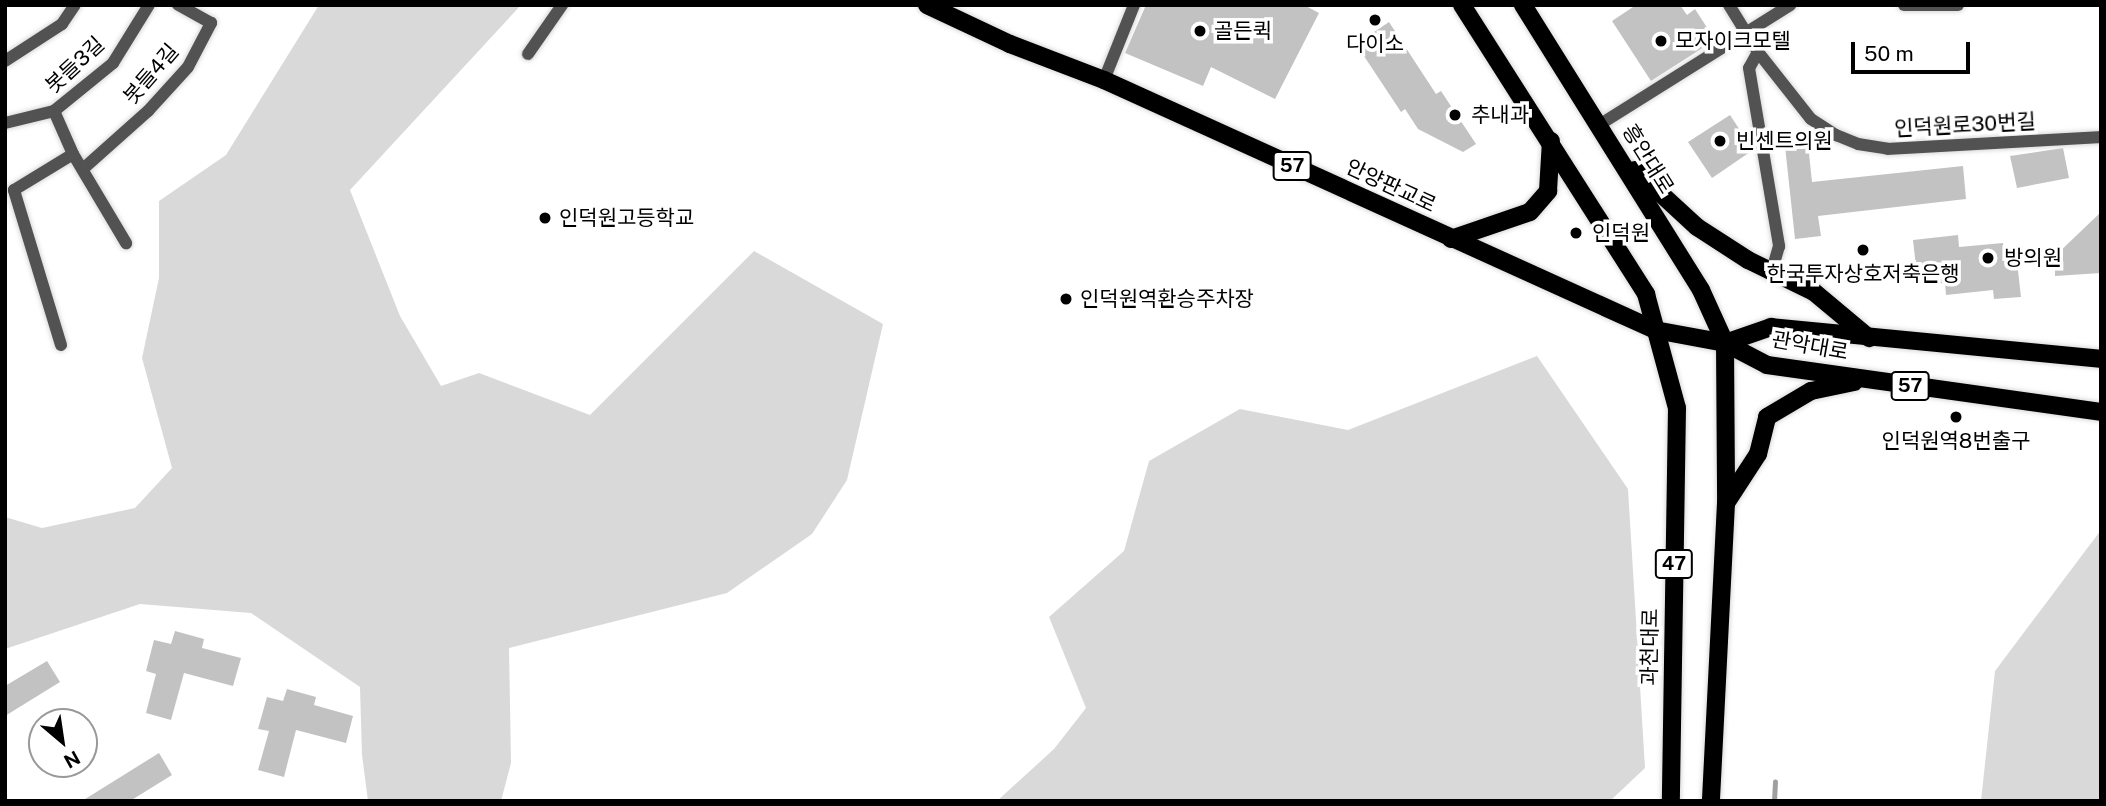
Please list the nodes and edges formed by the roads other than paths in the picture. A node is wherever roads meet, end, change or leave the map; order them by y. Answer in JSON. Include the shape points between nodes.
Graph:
{"nodes":[{"id":1,"x":75,"y":5,"type":"edge"},
{"id":2,"x":149,"y":5,"type":"edge"},
{"id":3,"x":178,"y":5,"type":"edge"},
{"id":4,"x":562,"y":5,"type":"edge"},
{"id":5,"x":927,"y":5,"type":"edge"},
{"id":6,"x":1134,"y":5,"type":"edge"},
{"id":7,"x":1462,"y":5,"type":"edge"},
{"id":8,"x":1523,"y":5,"type":"edge"},
{"id":9,"x":1729,"y":5,"type":"edge"},
{"id":10,"x":1790,"y":5,"type":"edge"},
{"id":11,"x":1904,"y":5,"type":"edge"},
{"id":12,"x":1958,"y":5,"type":"edge"},
{"id":13,"x":1746,"y":32,"type":"junction"},
{"id":14,"x":1758,"y":52,"type":"junction"},
{"id":15,"x":528,"y":54,"type":"dead end"},
{"id":16,"x":5,"y":61,"type":"edge"},
{"id":17,"x":1104,"y":80,"type":"junction"},
{"id":18,"x":54,"y":111,"type":"junction"},
{"id":19,"x":5,"y":123,"type":"edge"},
{"id":20,"x":1600,"y":125,"type":"junction"},
{"id":21,"x":2101,"y":137,"type":"edge"},
{"id":22,"x":1551,"y":141,"type":"junction"},
{"id":23,"x":73,"y":154,"type":"junction"},
{"id":24,"x":1619,"y":155,"type":"junction"},
{"id":25,"x":83,"y":168,"type":"junction"},
{"id":26,"x":1451,"y":239,"type":"junction"},
{"id":27,"x":126,"y":243,"type":"dead end"},
{"id":28,"x":1772,"y":271,"type":"junction"},
{"id":29,"x":1655,"y":330,"type":"junction"},
{"id":30,"x":1869,"y":338,"type":"junction"},
{"id":31,"x":1725,"y":343,"type":"junction"},
{"id":32,"x":61,"y":345,"type":"dead end"},
{"id":33,"x":2101,"y":359,"type":"edge"},
{"id":34,"x":1865,"y":379,"type":"junction"},
{"id":35,"x":2101,"y":412,"type":"edge"},
{"id":36,"x":1726,"y":503,"type":"junction"},
{"id":37,"x":1671,"y":801,"type":"edge"},
{"id":38,"x":1711,"y":801,"type":"edge"}],
"edges":[{"from":1,"to":16,"type":"street","via":[[62,24]]},
{"from":2,"to":18,"type":"street","name":"봇들3길","via":[[113,63]]},
{"from":3,"to":25,"type":"street","name":"봇들4길","via":[[211,23],[188,66],[148,111]]},
{"from":4,"to":15,"type":"street"},
{"from":5,"to":17,"type":"main road","name":"안양판교로","number":"57","via":[[1010,44]]},
{"from":6,"to":17,"type":"street"},
{"from":7,"to":22,"type":"main road","number":"47"},
{"from":8,"to":20,"type":"main road","name":"흥안대로","number":"47"},
{"from":9,"to":13,"type":"street","name":"인덕원로30번길"},
{"from":10,"to":13,"type":"street"},
{"from":11,"to":12,"type":"street"},
{"from":13,"to":14,"type":"street","name":"인덕원로30번길"},
{"from":13,"to":20,"type":"street"},
{"from":14,"to":21,"type":"street","name":"인덕원로30번길","via":[[1811,119],[1857,144],[1888,149]]},
{"from":14,"to":28,"type":"street","via":[[1749,68],[1779,246]]},
{"from":17,"to":26,"type":"main road","name":"안양판교로","number":"57"},
{"from":18,"to":19,"type":"street","name":"봇들3길"},
{"from":18,"to":23,"type":"street"},
{"from":20,"to":24,"type":"main road","name":"흥안대로","number":"47"},
{"from":22,"to":26,"type":"main road","via":[[1548,191],[1530,212]]},
{"from":22,"to":29,"type":"main road","number":"47","via":[[1646,294]]},
{"from":23,"to":25,"type":"street"},
{"from":23,"to":32,"type":"street","via":[[14,190]]},
{"from":24,"to":28,"type":"main road","via":[[1698,227]]},
{"from":24,"to":31,"type":"main road","name":"흥안대로","number":"47","via":[[1701,289]]},
{"from":25,"to":27,"type":"street"},
{"from":26,"to":29,"type":"main road","name":"안양판교로","number":"57"},
{"from":28,"to":30,"type":"main road","via":[[1814,292]]},
{"from":29,"to":31,"type":"main road","name":"안양판교로","number":"57"},
{"from":29,"to":37,"type":"main road","name":"과천대로","number":"47","via":[[1676,408]]},
{"from":30,"to":31,"type":"main road","name":"관악대로","number":"57","via":[[1771,327]]},
{"from":30,"to":33,"type":"main road","name":"관악대로","number":"57"},
{"from":31,"to":34,"type":"main road","name":"관악대로","number":"57","via":[[1767,365]]},
{"from":31,"to":36,"type":"main road","number":"47"},
{"from":34,"to":35,"type":"main road","name":"관악대로","number":"57"},
{"from":34,"to":36,"type":"main road","via":[[1811,391],[1767,417],[1758,454]]},
{"from":36,"to":38,"type":"main road","number":"47"}]}
